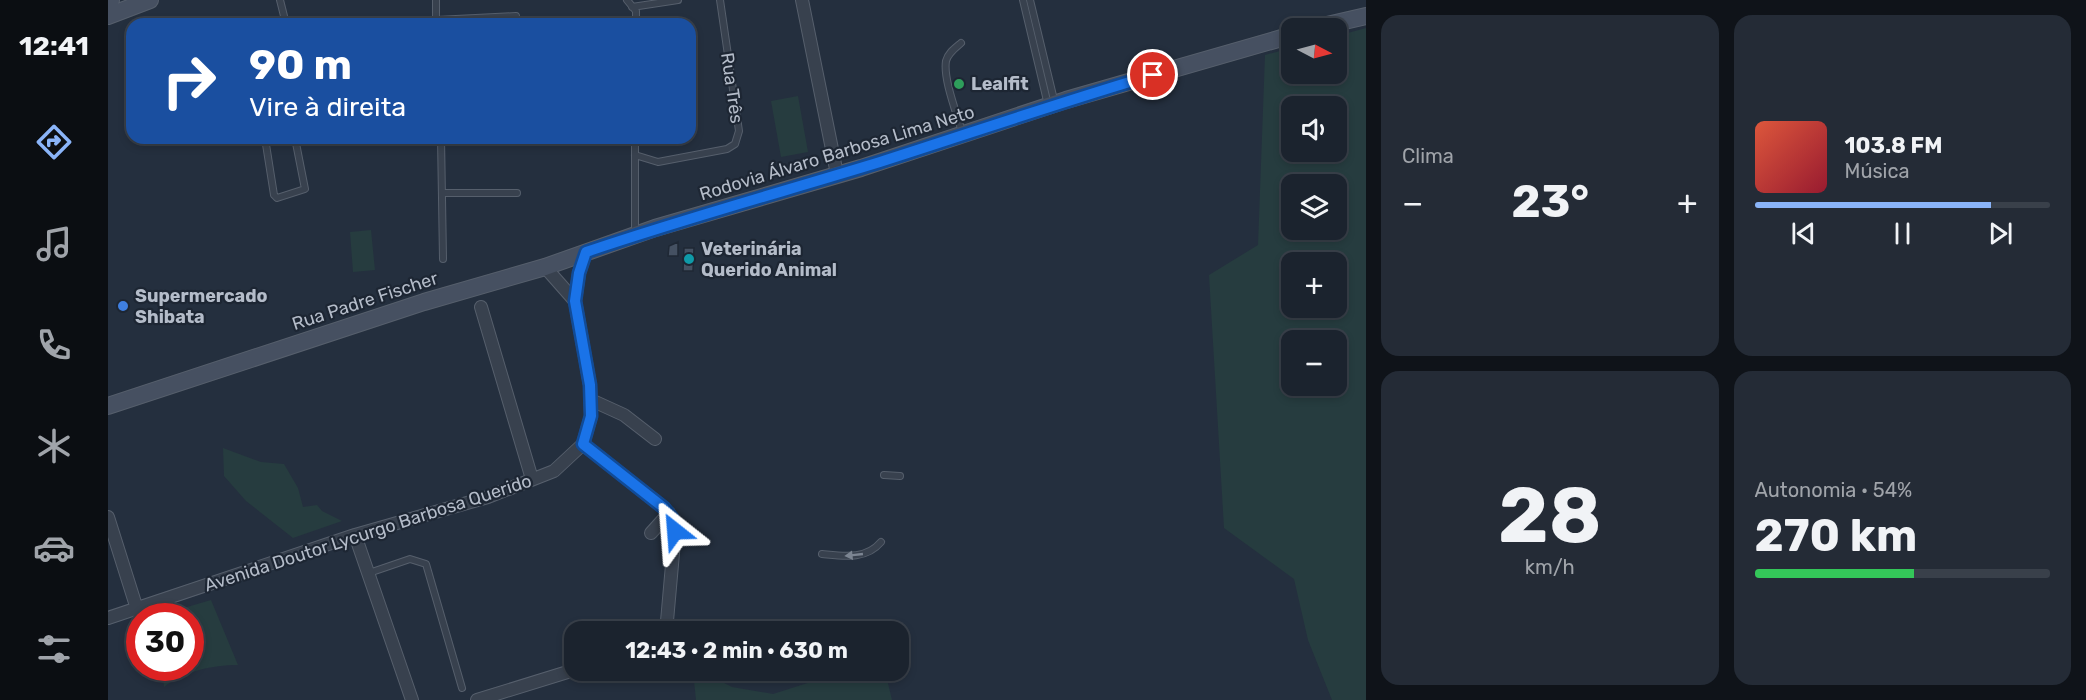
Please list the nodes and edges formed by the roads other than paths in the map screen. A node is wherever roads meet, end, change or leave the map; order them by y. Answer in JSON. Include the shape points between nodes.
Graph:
{"nodes":[{"id":1,"x":149,"y":0,"type":"edge"},
{"id":2,"x":280,"y":0,"type":"edge"},
{"id":3,"x":436,"y":0,"type":"edge"},
{"id":4,"x":627,"y":0,"type":"edge"},
{"id":5,"x":678,"y":0,"type":"edge"},
{"id":6,"x":720,"y":0,"type":"edge"},
{"id":7,"x":802,"y":0,"type":"edge"},
{"id":8,"x":1023,"y":0,"type":"edge"},
{"id":9,"x":1030,"y":0,"type":"edge"},
{"id":10,"x":632,"y":7,"type":"junction"},
{"id":11,"x":108,"y":16,"type":"edge"},
{"id":12,"x":516,"y":16,"type":"dead end"},
{"id":13,"x":1366,"y":16,"type":"edge"},
{"id":14,"x":284,"y":18,"type":"edge"},
{"id":15,"x":436,"y":18,"type":"edge"},
{"id":16,"x":489,"y":18,"type":"edge"},
{"id":17,"x":636,"y":18,"type":"edge"},
{"id":18,"x":1347,"y":20,"type":"edge"},
{"id":19,"x":1281,"y":37,"type":"edge"},
{"id":20,"x":961,"y":43,"type":"dead end"},
{"id":21,"x":1052,"y":105,"type":"junction"},
{"id":22,"x":963,"y":135,"type":"junction"},
{"id":23,"x":266,"y":144,"type":"edge"},
{"id":24,"x":296,"y":144,"type":"edge"},
{"id":25,"x":441,"y":144,"type":"edge"},
{"id":26,"x":635,"y":144,"type":"edge"},
{"id":27,"x":635,"y":155,"type":"junction"},
{"id":28,"x":837,"y":174,"type":"junction"},
{"id":29,"x":442,"y":193,"type":"junction"},
{"id":30,"x":517,"y":193,"type":"dead end"},
{"id":31,"x":635,"y":235,"type":"junction"},
{"id":32,"x":586,"y":252,"type":"junction"},
{"id":33,"x":443,"y":259,"type":"dead end"},
{"id":34,"x":545,"y":267,"type":"junction"},
{"id":35,"x":575,"y":301,"type":"junction"},
{"id":36,"x":481,"y":307,"type":"dead end"},
{"id":37,"x":591,"y":400,"type":"junction"},
{"id":38,"x":108,"y":406,"type":"edge"},
{"id":39,"x":655,"y":439,"type":"dead end"},
{"id":40,"x":583,"y":444,"type":"junction"},
{"id":41,"x":884,"y":474,"type":"dead end"},
{"id":42,"x":900,"y":476,"type":"dead end"},
{"id":43,"x":532,"y":479,"type":"junction"},
{"id":44,"x":669,"y":513,"type":"junction"},
{"id":45,"x":108,"y":517,"type":"edge"},
{"id":46,"x":651,"y":532,"type":"dead end"},
{"id":47,"x":356,"y":535,"type":"junction"},
{"id":48,"x":881,"y":542,"type":"dead end"},
{"id":49,"x":822,"y":554,"type":"dead end"},
{"id":50,"x":369,"y":573,"type":"junction"},
{"id":51,"x":135,"y":603,"type":"edge"},
{"id":52,"x":155,"y":603,"type":"edge"},
{"id":53,"x":126,"y":612,"type":"edge"},
{"id":54,"x":108,"y":618,"type":"edge"},
{"id":55,"x":667,"y":621,"type":"dead end"},
{"id":56,"x":564,"y":673,"type":"edge"},
{"id":57,"x":462,"y":688,"type":"dead end"},
{"id":58,"x":412,"y":700,"type":"edge"},
{"id":59,"x":477,"y":700,"type":"edge"}],
"edges":[{"from":1,"to":11,"type":"main road"},
{"from":2,"to":14,"type":"lane"},
{"from":3,"to":15,"type":"lane"},
{"from":4,"to":10,"type":"lane"},
{"from":5,"to":10,"type":"lane"},
{"from":6,"to":27,"type":"lane","name":"Rua Três","via":[[739,131],[735,144],[727,149],[658,162]]},
{"from":7,"to":28,"type":"street"},
{"from":8,"to":21,"type":"lane"},
{"from":9,"to":21,"type":"lane"},
{"from":10,"to":17,"type":"lane"},
{"from":12,"to":16,"type":"lane"},
{"from":13,"to":18,"type":"main road"},
{"from":19,"to":21,"type":"main road","name":"Rodovia Álvaro Barbosa Lima Neto"},
{"from":20,"to":22,"type":"lane","via":[[950,52],[946,72]]},
{"from":21,"to":22,"type":"main road","name":"Rodovia Álvaro Barbosa Lima Neto"},
{"from":22,"to":28,"type":"main road","name":"Rodovia Álvaro Barbosa Lima Neto"},
{"from":23,"to":24,"type":"lane","via":[[277,198],[305,189]]},
{"from":25,"to":29,"type":"lane"},
{"from":26,"to":27,"type":"lane"},
{"from":27,"to":31,"type":"lane"},
{"from":28,"to":31,"type":"main road","name":"Rodovia Álvaro Barbosa Lima Neto"},
{"from":29,"to":30,"type":"lane"},
{"from":29,"to":33,"type":"lane"},
{"from":31,"to":32,"type":"main road","name":"Rua Padre Fischer"},
{"from":32,"to":34,"type":"main road","name":"Rua Padre Fischer"},
{"from":32,"to":35,"type":"street"},
{"from":34,"to":35,"type":"street"},
{"from":34,"to":38,"type":"main road","name":"Rua Padre Fischer","via":[[424,302]]},
{"from":35,"to":37,"type":"street"},
{"from":36,"to":43,"type":"street"},
{"from":37,"to":39,"type":"street","via":[[624,415]]},
{"from":37,"to":40,"type":"street"},
{"from":40,"to":43,"type":"street","name":"Avenida Doutor Lycurgo Barbosa Querido","via":[[554,471]]},
{"from":40,"to":44,"type":"street"},
{"from":41,"to":42,"type":"lane"},
{"from":43,"to":47,"type":"street","name":"Avenida Doutor Lycurgo Barbosa Querido","via":[[488,497]]},
{"from":44,"to":46,"type":"street"},
{"from":44,"to":55,"type":"street","via":[[675,531]]},
{"from":45,"to":51,"type":"street"},
{"from":47,"to":50,"type":"street"},
{"from":47,"to":52,"type":"street","name":"Avenida Doutor Lycurgo Barbosa Querido"},
{"from":48,"to":49,"type":"lane","one_way":true,"via":[[870,552],[852,556]]},
{"from":50,"to":57,"type":"lane","via":[[410,559],[426,564]]},
{"from":50,"to":58,"type":"street"},
{"from":53,"to":54,"type":"street","name":"Avenida Doutor Lycurgo Barbosa Querido"},
{"from":56,"to":59,"type":"street"}]}
